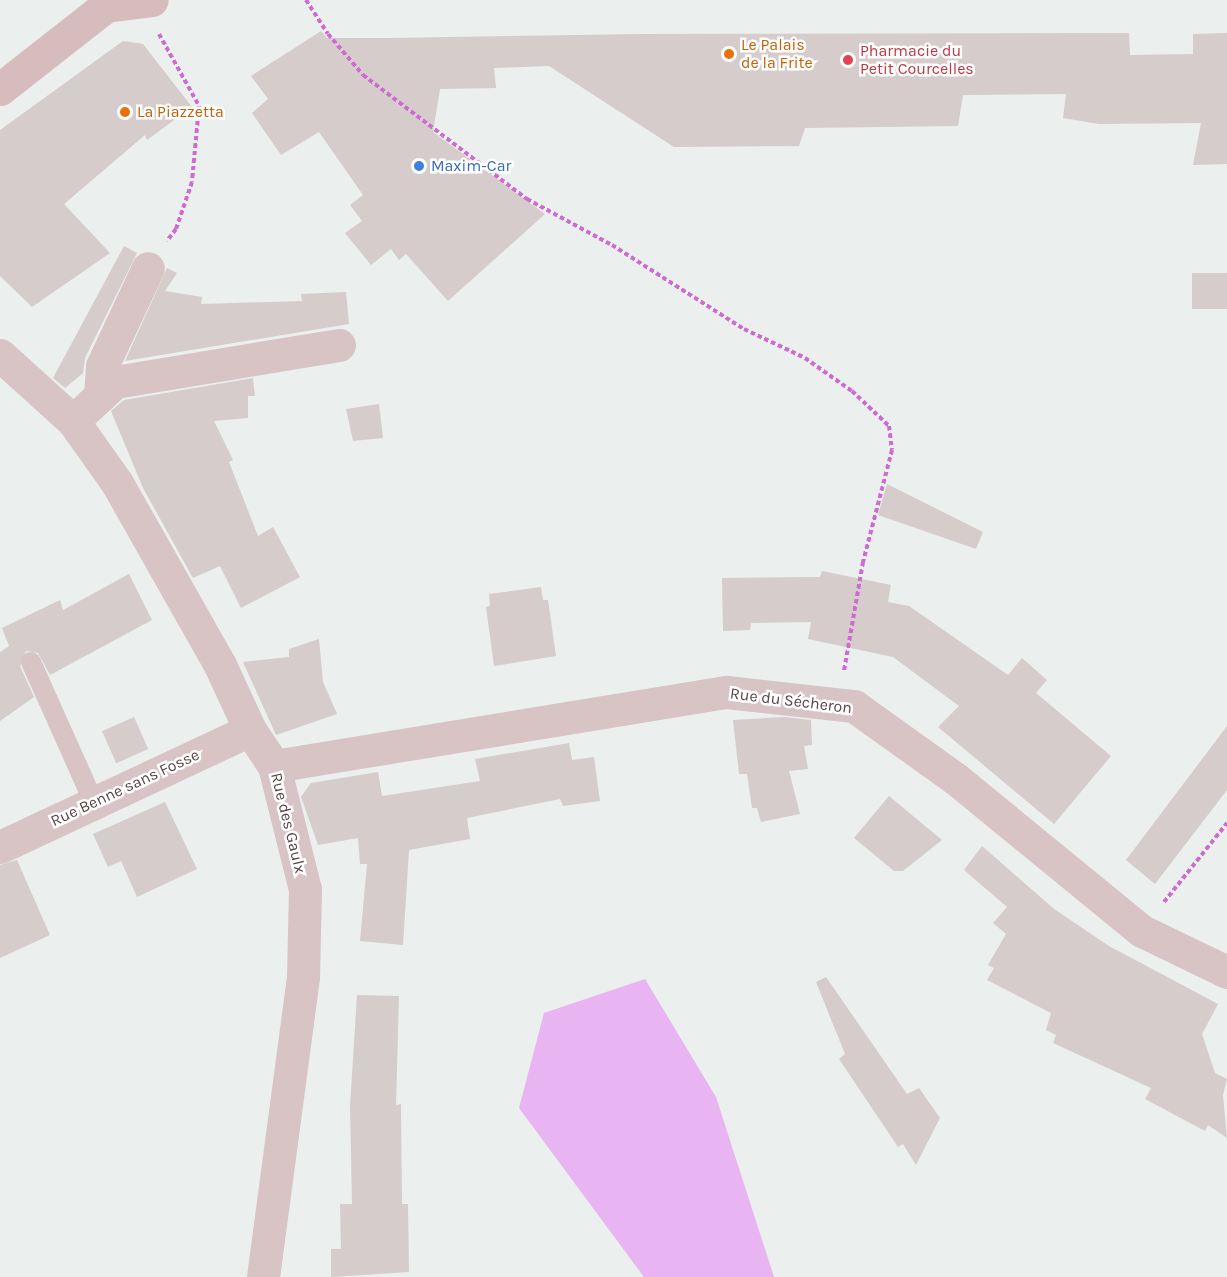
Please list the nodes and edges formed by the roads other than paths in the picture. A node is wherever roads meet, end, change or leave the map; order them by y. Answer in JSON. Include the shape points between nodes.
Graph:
{"nodes":[{"id":1,"x":147,"y":1,"type":"edge"},
{"id":2,"x":0,"y":89,"type":"edge"},
{"id":3,"x":148,"y":268,"type":"road end"},
{"id":4,"x":339,"y":345,"type":"dead end"},
{"id":5,"x":0,"y":355,"type":"edge"},
{"id":6,"x":100,"y":396,"type":"junction"},
{"id":7,"x":73,"y":421,"type":"junction"},
{"id":8,"x":32,"y":662,"type":"dead end"},
{"id":9,"x":250,"y":730,"type":"junction"},
{"id":10,"x":274,"y":766,"type":"junction"},
{"id":11,"x":94,"y":803,"type":"junction"},
{"id":12,"x":0,"y":847,"type":"edge"},
{"id":13,"x":1227,"y":972,"type":"edge"},
{"id":14,"x":263,"y":1277,"type":"edge"}],
"edges":[{"from":1,"to":2,"type":"main road","via":[[106,6]]},
{"from":3,"to":6,"type":"street","via":[[102,366]]},
{"from":4,"to":6,"type":"street","via":[[115,382]]},
{"from":5,"to":7,"type":"street","name":"Rue des Gaulx"},
{"from":6,"to":7,"type":"street"},
{"from":7,"to":9,"type":"street","name":"Rue des Gaulx","via":[[117,483],[220,664]]},
{"from":8,"to":11,"type":"lane"},
{"from":9,"to":10,"type":"street","name":"Rue des Gaulx"},
{"from":9,"to":11,"type":"street","name":"Rue Benne sans Fosse"},
{"from":10,"to":13,"type":"street","name":"Rue du Sécheron","via":[[727,692],[854,706],[956,779],[1142,930]]},
{"from":10,"to":14,"type":"street","name":"Rue des Gaulx","via":[[305,890],[303,977]]},
{"from":11,"to":12,"type":"street","name":"Rue Benne sans Fosse"}]}
